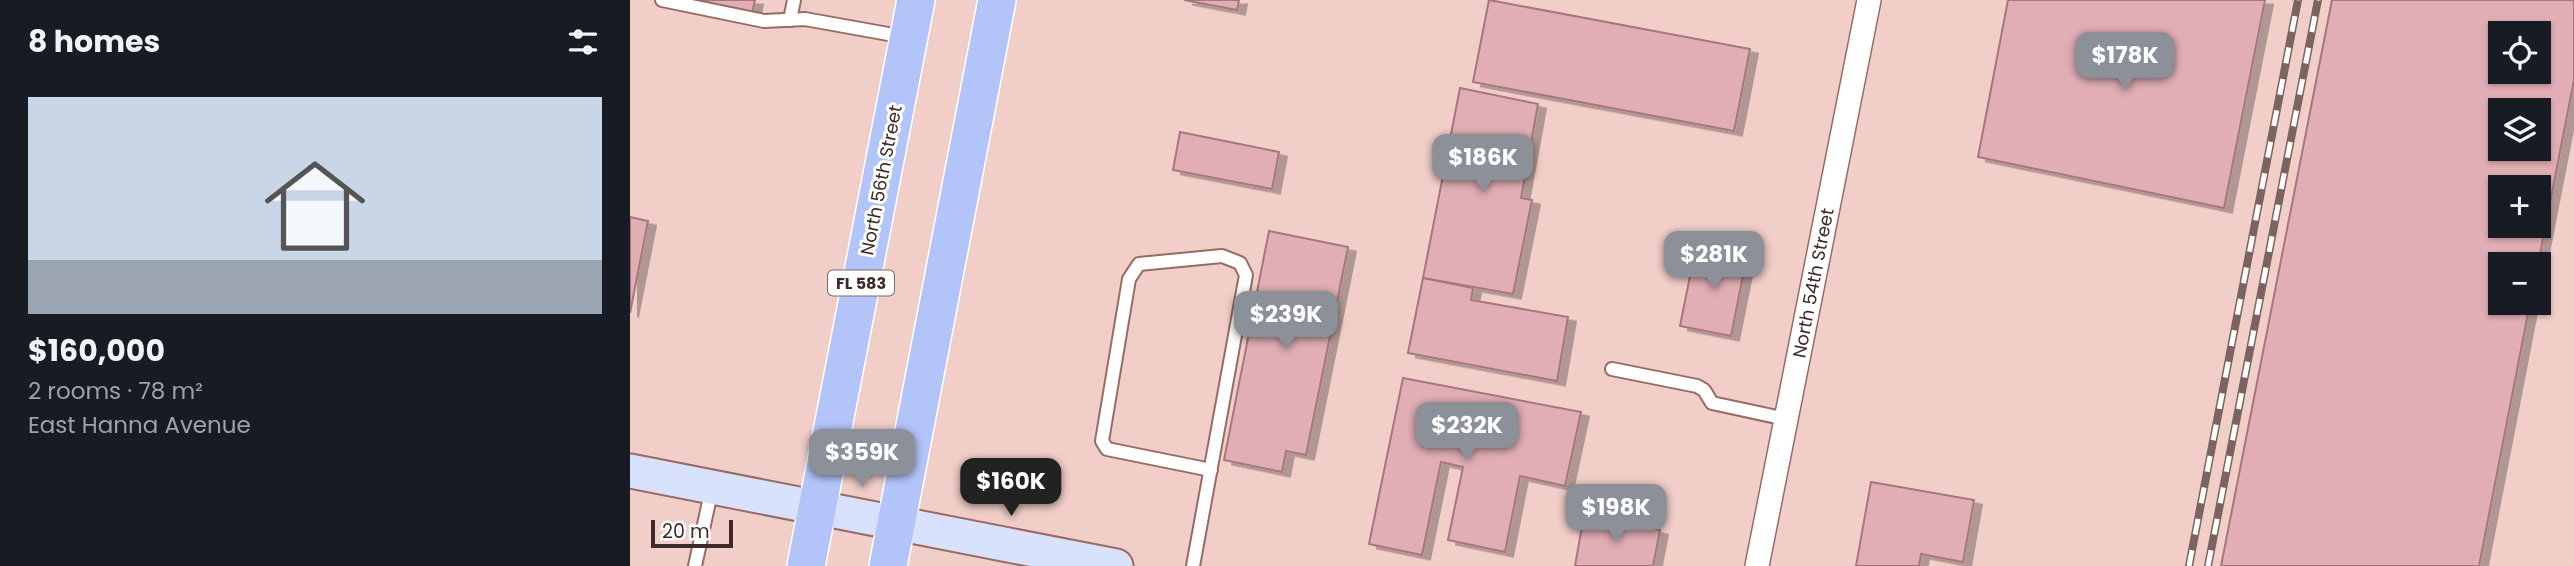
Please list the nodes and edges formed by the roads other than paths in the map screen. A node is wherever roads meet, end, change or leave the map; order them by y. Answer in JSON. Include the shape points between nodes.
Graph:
{"nodes":[{"id":1,"x":662,"y":0,"type":"edge"},
{"id":2,"x":794,"y":0,"type":"edge"},
{"id":3,"x":916,"y":0,"type":"edge"},
{"id":4,"x":997,"y":0,"type":"edge"},
{"id":5,"x":1869,"y":0,"type":"edge"},
{"id":6,"x":790,"y":20,"type":"junction"},
{"id":7,"x":908,"y":38,"type":"junction"},
{"id":8,"x":1612,"y":369,"type":"dead end"},
{"id":9,"x":1786,"y":419,"type":"junction"},
{"id":10,"x":1211,"y":470,"type":"junction"},
{"id":11,"x":630,"y":471,"type":"edge"},
{"id":12,"x":712,"y":487,"type":"junction"},
{"id":13,"x":817,"y":508,"type":"junction"},
{"id":14,"x":895,"y":523,"type":"junction"},
{"id":15,"x":695,"y":566,"type":"edge"},
{"id":16,"x":806,"y":566,"type":"edge"},
{"id":17,"x":888,"y":566,"type":"edge"},
{"id":18,"x":1116,"y":566,"type":"edge"},
{"id":19,"x":1193,"y":566,"type":"edge"},
{"id":20,"x":1757,"y":566,"type":"edge"}],
"edges":[{"from":1,"to":6,"type":"lane","via":[[764,21]]},
{"from":2,"to":6,"type":"lane"},
{"from":3,"to":7,"type":"main road","name":"North 56th Street","number":"FL 583"},
{"from":4,"to":14,"type":"main road"},
{"from":5,"to":9,"type":"street","name":"North 54th Street"},
{"from":6,"to":7,"type":"lane"},
{"from":7,"to":13,"type":"main road","name":"North 56th Street","number":"FL 583"},
{"from":8,"to":9,"type":"lane","via":[[1697,386],[1712,403]]},
{"from":9,"to":20,"type":"street","name":"North 54th Street"},
{"from":10,"to":10,"type":"lane","via":[[1246,275],[1240,263],[1222,256],[1139,264],[1129,279],[1102,441],[1107,449]]},
{"from":10,"to":19,"type":"lane"},
{"from":11,"to":12,"type":"street"},
{"from":12,"to":13,"type":"street"},
{"from":12,"to":15,"type":"lane"},
{"from":13,"to":14,"type":"street"},
{"from":13,"to":16,"type":"main road","name":"North 56th Street","number":"FL 583"},
{"from":14,"to":17,"type":"main road"},
{"from":14,"to":18,"type":"street"}]}
